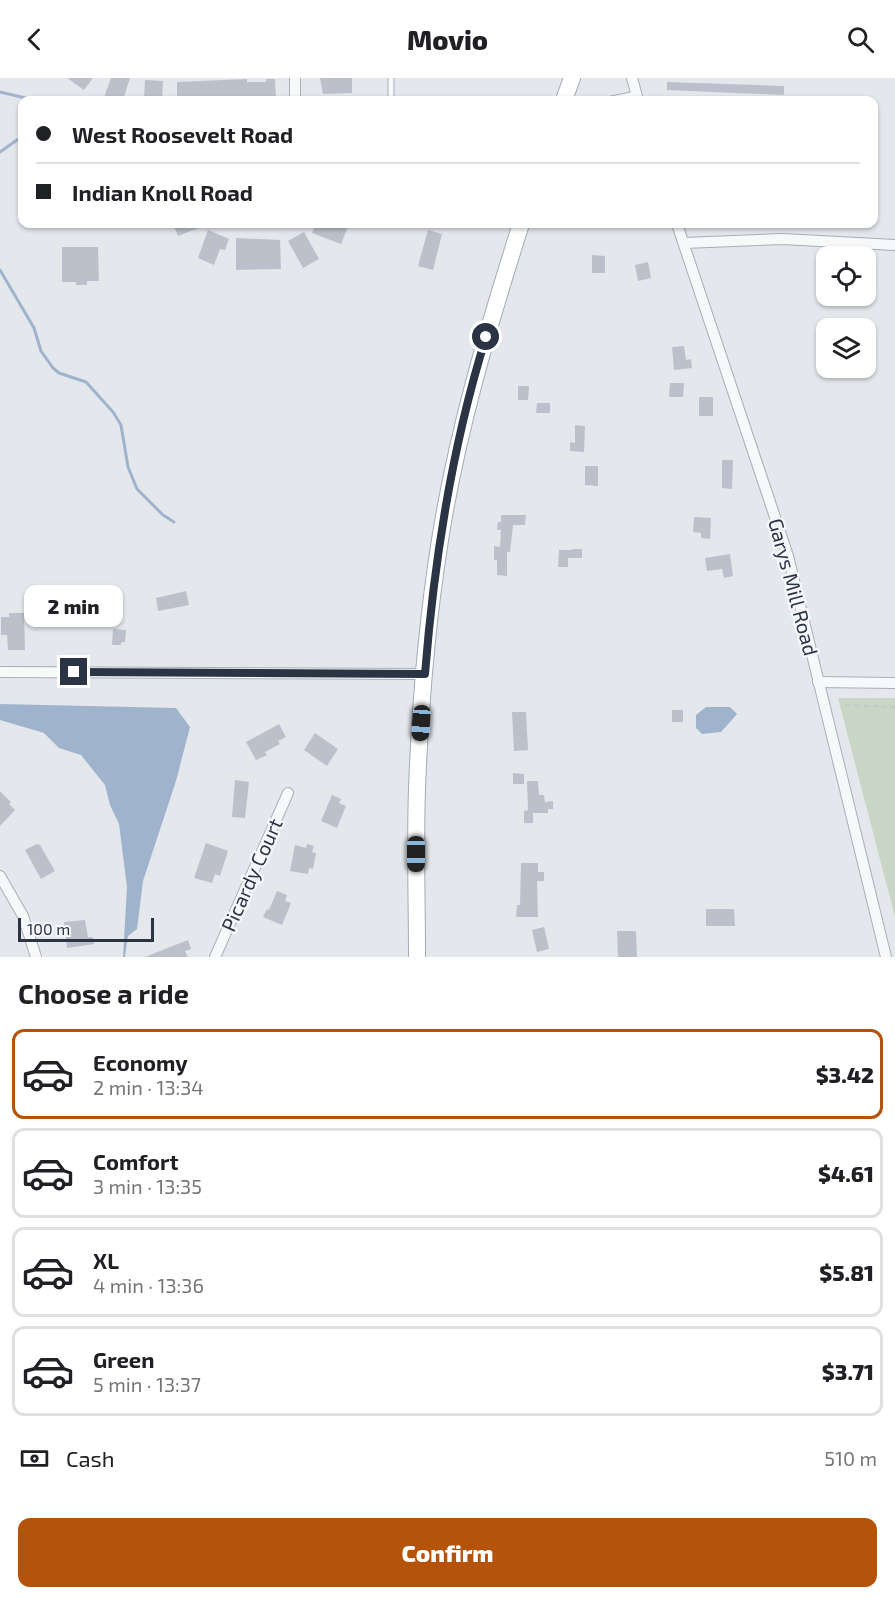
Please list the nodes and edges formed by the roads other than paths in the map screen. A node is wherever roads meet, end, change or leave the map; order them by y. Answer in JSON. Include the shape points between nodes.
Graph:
{"nodes":[{"id":1,"x":295,"y":78,"type":"edge"},
{"id":2,"x":391,"y":78,"type":"edge"},
{"id":3,"x":572,"y":78,"type":"edge"},
{"id":4,"x":632,"y":78,"type":"edge"},
{"id":5,"x":295,"y":96,"type":"edge"},
{"id":6,"x":391,"y":96,"type":"edge"},
{"id":7,"x":565,"y":96,"type":"edge"},
{"id":8,"x":637,"y":96,"type":"edge"},
{"id":9,"x":520,"y":228,"type":"edge"},
{"id":10,"x":678,"y":228,"type":"edge"},
{"id":11,"x":684,"y":243,"type":"junction"},
{"id":12,"x":895,"y":245,"type":"edge"},
{"id":13,"x":0,"y":672,"type":"edge"},
{"id":14,"x":425,"y":674,"type":"junction"},
{"id":15,"x":818,"y":682,"type":"junction"},
{"id":16,"x":895,"y":683,"type":"edge"},
{"id":17,"x":288,"y":793,"type":"dead end"},
{"id":18,"x":0,"y":876,"type":"edge"},
{"id":19,"x":36,"y":957,"type":"edge"},
{"id":20,"x":215,"y":957,"type":"edge"},
{"id":21,"x":417,"y":957,"type":"edge"},
{"id":22,"x":886,"y":957,"type":"edge"}],
"edges":[{"from":1,"to":5,"type":"street"},
{"from":2,"to":6,"type":"lane"},
{"from":3,"to":7,"type":"main road"},
{"from":4,"to":8,"type":"street"},
{"from":9,"to":14,"type":"main road","via":[[460,436],[439,549]]},
{"from":10,"to":11,"type":"street","name":"Garys Mill Road"},
{"from":11,"to":12,"type":"street","via":[[782,239]]},
{"from":11,"to":15,"type":"street","name":"Garys Mill Road","via":[[788,556]]},
{"from":13,"to":14,"type":"street"},
{"from":14,"to":21,"type":"main road","via":[[417,790]]},
{"from":15,"to":16,"type":"street"},
{"from":15,"to":22,"type":"street","name":"Garys Mill Road"},
{"from":17,"to":20,"type":"street","name":"Picardy Court"},
{"from":18,"to":19,"type":"street","via":[[23,916]]}]}
